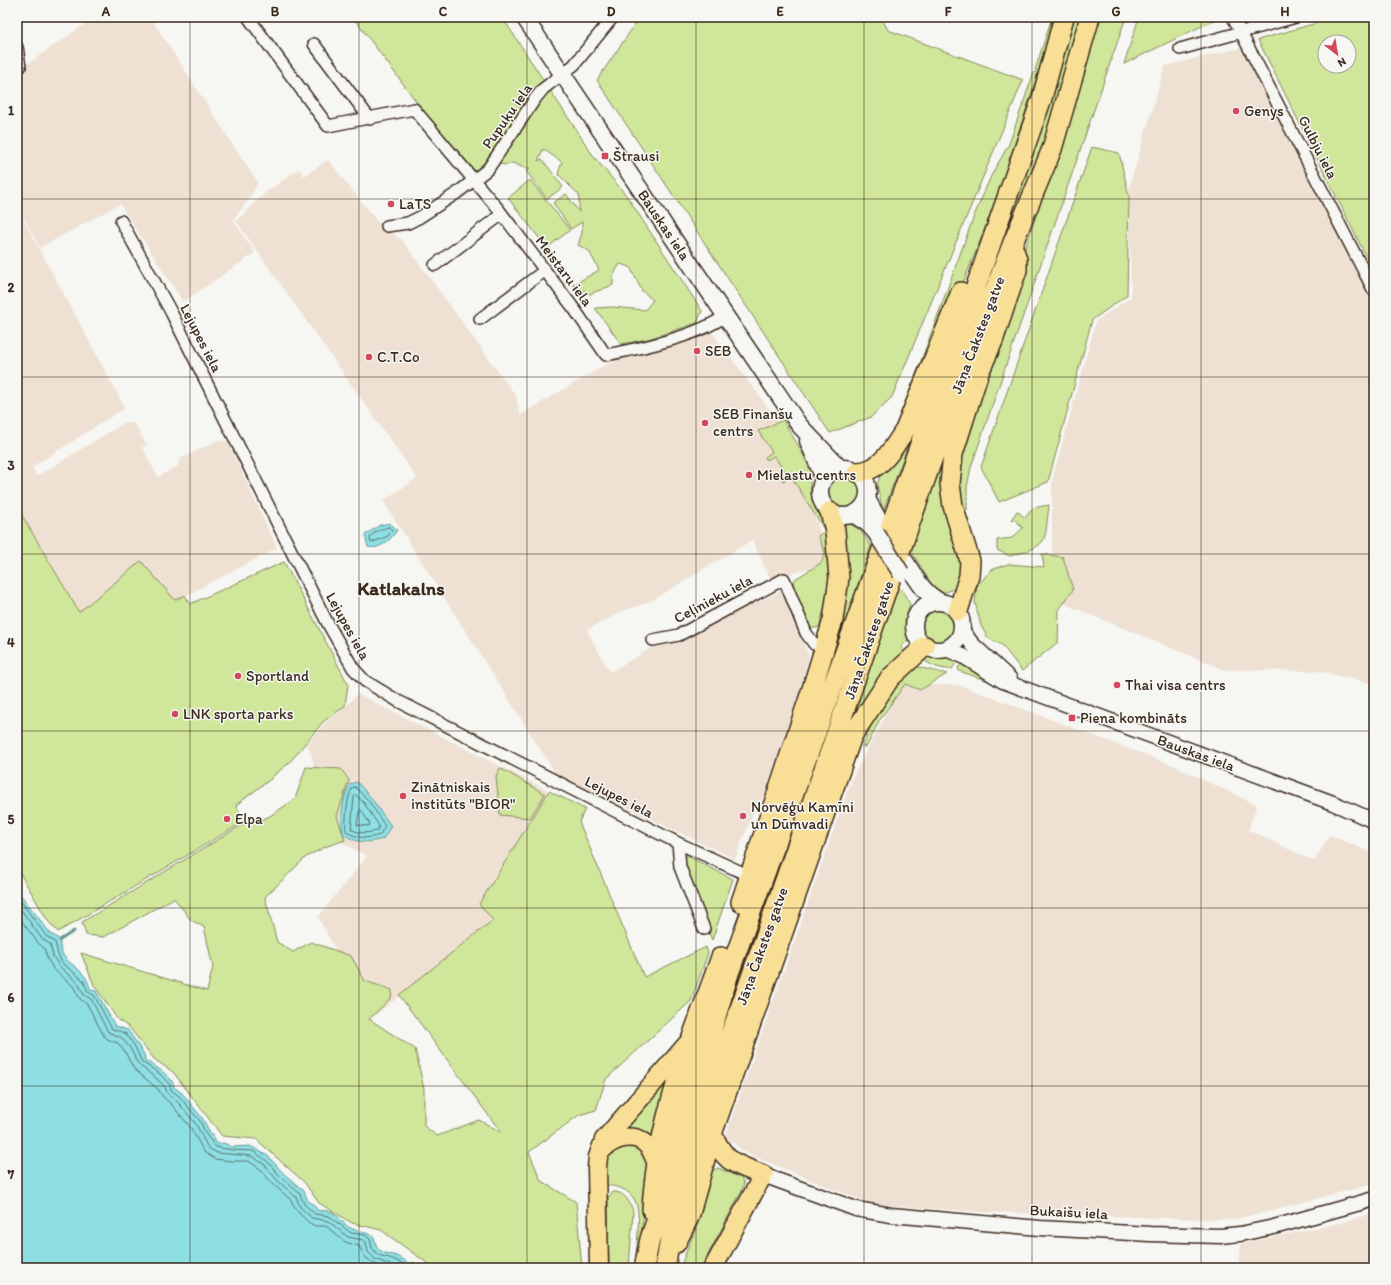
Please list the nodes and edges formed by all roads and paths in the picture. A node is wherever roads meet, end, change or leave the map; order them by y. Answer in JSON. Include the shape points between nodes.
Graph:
{"nodes":[{"id":1,"x":248,"y":17,"type":"edge"},
{"id":2,"x":524,"y":17,"type":"edge"},
{"id":3,"x":613,"y":17,"type":"edge"},
{"id":4,"x":1064,"y":17,"type":"edge"},
{"id":5,"x":1090,"y":17,"type":"edge"},
{"id":6,"x":1233,"y":17,"type":"edge"},
{"id":7,"x":1296,"y":17,"type":"edge"},
{"id":8,"x":1242,"y":32,"type":"junction"},
{"id":9,"x":314,"y":44,"type":"dead end"},
{"id":10,"x":17,"y":47,"type":"edge"},
{"id":11,"x":1180,"y":49,"type":"dead end"},
{"id":12,"x":20,"y":67,"type":"dead end"},
{"id":13,"x":563,"y":74,"type":"junction"},
{"id":14,"x":370,"y":119,"type":"junction"},
{"id":15,"x":475,"y":180,"type":"junction"},
{"id":16,"x":502,"y":214,"type":"junction"},
{"id":17,"x":121,"y":221,"type":"dead end"},
{"id":18,"x":388,"y":226,"type":"dead end"},
{"id":19,"x":990,"y":242,"type":"junction"},
{"id":20,"x":1012,"y":245,"type":"junction"},
{"id":21,"x":435,"y":265,"type":"dead end"},
{"id":22,"x":544,"y":271,"type":"junction"},
{"id":23,"x":1374,"y":291,"type":"edge"},
{"id":24,"x":725,"y":316,"type":"junction"},
{"id":25,"x":480,"y":319,"type":"dead end"},
{"id":26,"x":804,"y":432,"type":"junction"},
{"id":27,"x":849,"y":470,"type":"junction"},
{"id":28,"x":824,"y":479,"type":"junction"},
{"id":29,"x":867,"y":499,"type":"junction"},
{"id":30,"x":830,"y":512,"type":"junction"},
{"id":31,"x":853,"y":514,"type":"junction"},
{"id":32,"x":878,"y":528,"type":"junction"},
{"id":33,"x":903,"y":567,"type":"junction"},
{"id":34,"x":938,"y":601,"type":"junction"},
{"id":35,"x":919,"y":610,"type":"junction"},
{"id":36,"x":958,"y":611,"type":"junction"},
{"id":37,"x":962,"y":630,"type":"junction"},
{"id":38,"x":653,"y":640,"type":"dead end"},
{"id":39,"x":825,"y":646,"type":"junction"},
{"id":40,"x":924,"y":646,"type":"junction"},
{"id":41,"x":946,"y":649,"type":"junction"},
{"id":42,"x":1018,"y":685,"type":"junction"},
{"id":43,"x":1374,"y":821,"type":"edge"},
{"id":44,"x":678,"y":843,"type":"junction"},
{"id":45,"x":750,"y":876,"type":"junction"},
{"id":46,"x":704,"y":929,"type":"dead end"},
{"id":47,"x":693,"y":1038,"type":"junction"},
{"id":48,"x":712,"y":1134,"type":"junction"},
{"id":49,"x":599,"y":1153,"type":"junction"},
{"id":50,"x":657,"y":1163,"type":"junction"},
{"id":51,"x":763,"y":1175,"type":"junction"},
{"id":52,"x":1374,"y":1199,"type":"edge"},
{"id":53,"x":650,"y":1239,"type":"junction"},
{"id":54,"x":666,"y":1266,"type":"edge"},
{"id":55,"x":599,"y":1268,"type":"edge"},
{"id":56,"x":644,"y":1268,"type":"edge"},
{"id":57,"x":713,"y":1268,"type":"edge"}],
"edges":[{"from":1,"to":14,"type":"street","via":[[328,126]]},
{"from":2,"to":13,"type":"main road","name":"Bauskas iela"},
{"from":3,"to":13,"type":"street","name":"Pupuķu iela","via":[[583,56]]},
{"from":4,"to":19,"type":"highway","name":"Jāņa Čakstes gatve","via":[[1042,98]]},
{"from":5,"to":20,"type":"highway","name":"Jāņa Čakstes gatve","via":[[1052,149]]},
{"from":6,"to":8,"type":"street","name":"Gulbju iela"},
{"from":7,"to":8,"type":"street"},
{"from":8,"to":11,"type":"street"},
{"from":8,"to":23,"type":"street","name":"Gulbju iela"},
{"from":9,"to":14,"type":"street"},
{"from":10,"to":12,"type":"street"},
{"from":13,"to":15,"type":"street","name":"Pupuķu iela","via":[[535,99],[488,169]]},
{"from":13,"to":24,"type":"main road","name":"Bauskas iela"},
{"from":14,"to":15,"type":"street","name":"Meistaru iela","via":[[414,109]]},
{"from":15,"to":16,"type":"street","name":"Meistaru iela"},
{"from":15,"to":18,"type":"street","name":"Pupuķu iela","via":[[414,220]]},
{"from":16,"to":21,"type":"street"},
{"from":16,"to":22,"type":"street","name":"Meistaru iela"},
{"from":17,"to":44,"type":"street","name":"Lejupes iela","via":[[171,312],[327,622],[344,654],[360,676],[403,703]]},
{"from":19,"to":27,"type":"highway","via":[[973,264],[905,430],[877,467],[868,472]]},
{"from":19,"to":53,"type":"highway","name":"Jāņa Čakstes gatve","via":[[936,400],[729,973]]},
{"from":20,"to":36,"type":"highway","via":[[1017,259],[1017,270],[993,341],[978,375],[953,454],[950,484],[953,506],[970,561],[969,576]]},
{"from":20,"to":54,"type":"highway","name":"Jāņa Čakstes gatve","via":[[952,403],[712,1086],[684,1179],[672,1227]]},
{"from":22,"to":24,"type":"street","name":"Meistaru iela","via":[[606,355],[694,332]]},
{"from":22,"to":25,"type":"street"},
{"from":24,"to":26,"type":"main road","name":"Bauskas iela"},
{"from":26,"to":27,"type":"main road","name":"Bauskas iela"},
{"from":26,"to":28,"type":"main road","name":"Bauskas iela"},
{"from":27,"to":28,"type":"main road","via":[[834,470]]},
{"from":27,"to":29,"type":"main road","via":[[865,481]]},
{"from":28,"to":30,"type":"main road","via":[[820,489],[821,499]]},
{"from":29,"to":31,"type":"main road","via":[[859,511]]},
{"from":29,"to":32,"type":"main road"},
{"from":30,"to":31,"type":"main road","via":[[846,516]]},
{"from":30,"to":39,"type":"highway","via":[[835,530],[839,578],[837,600]]},
{"from":31,"to":32,"type":"main road"},
{"from":32,"to":33,"type":"main road"},
{"from":33,"to":34,"type":"main road","via":[[929,596]]},
{"from":33,"to":35,"type":"main road","via":[[917,596]]},
{"from":34,"to":35,"type":"main road","via":[[924,605]]},
{"from":34,"to":36,"type":"main road"},
{"from":35,"to":40,"type":"main road","via":[[914,621],[914,632]]},
{"from":36,"to":37,"type":"main road","via":[[963,624]]},
{"from":37,"to":41,"type":"main road","via":[[956,642]]},
{"from":37,"to":42,"type":"street","via":[[976,648]]},
{"from":38,"to":39,"type":"street","name":"Ceļinieku iela","via":[[679,636],[784,580],[806,633],[814,644]]},
{"from":39,"to":45,"type":"highway"},
{"from":40,"to":41,"type":"main road","via":[[938,650]]},
{"from":40,"to":48,"type":"highway","via":[[890,678],[852,736]]},
{"from":41,"to":42,"type":"street","via":[[963,656],[1003,681]]},
{"from":42,"to":43,"type":"street","name":"Bauskas iela","via":[[1075,709],[1333,803]]},
{"from":44,"to":45,"type":"street","name":"Lejupes iela"},
{"from":44,"to":46,"type":"street","via":[[680,867]]},
{"from":45,"to":47,"type":"highway"},
{"from":47,"to":49,"type":"main road","via":[[610,1132]]},
{"from":47,"to":50,"type":"highway","via":[[666,1120]]},
{"from":48,"to":51,"type":"highway","via":[[719,1150],[729,1161]]},
{"from":48,"to":54,"type":"highway","via":[[689,1217]]},
{"from":49,"to":50,"type":"main road","via":[[608,1143],[615,1140],[626,1137],[639,1139],[649,1146]]},
{"from":49,"to":55,"type":"main road"},
{"from":50,"to":53,"type":"highway","via":[[652,1194]]},
{"from":51,"to":52,"type":"street","name":"Bukaišu iela","via":[[856,1209],[891,1215],[1040,1228],[1150,1234],[1240,1234]]},
{"from":51,"to":57,"type":"main road"},
{"from":53,"to":56,"type":"highway","name":"Jāņa Čakstes gatve"}]}
